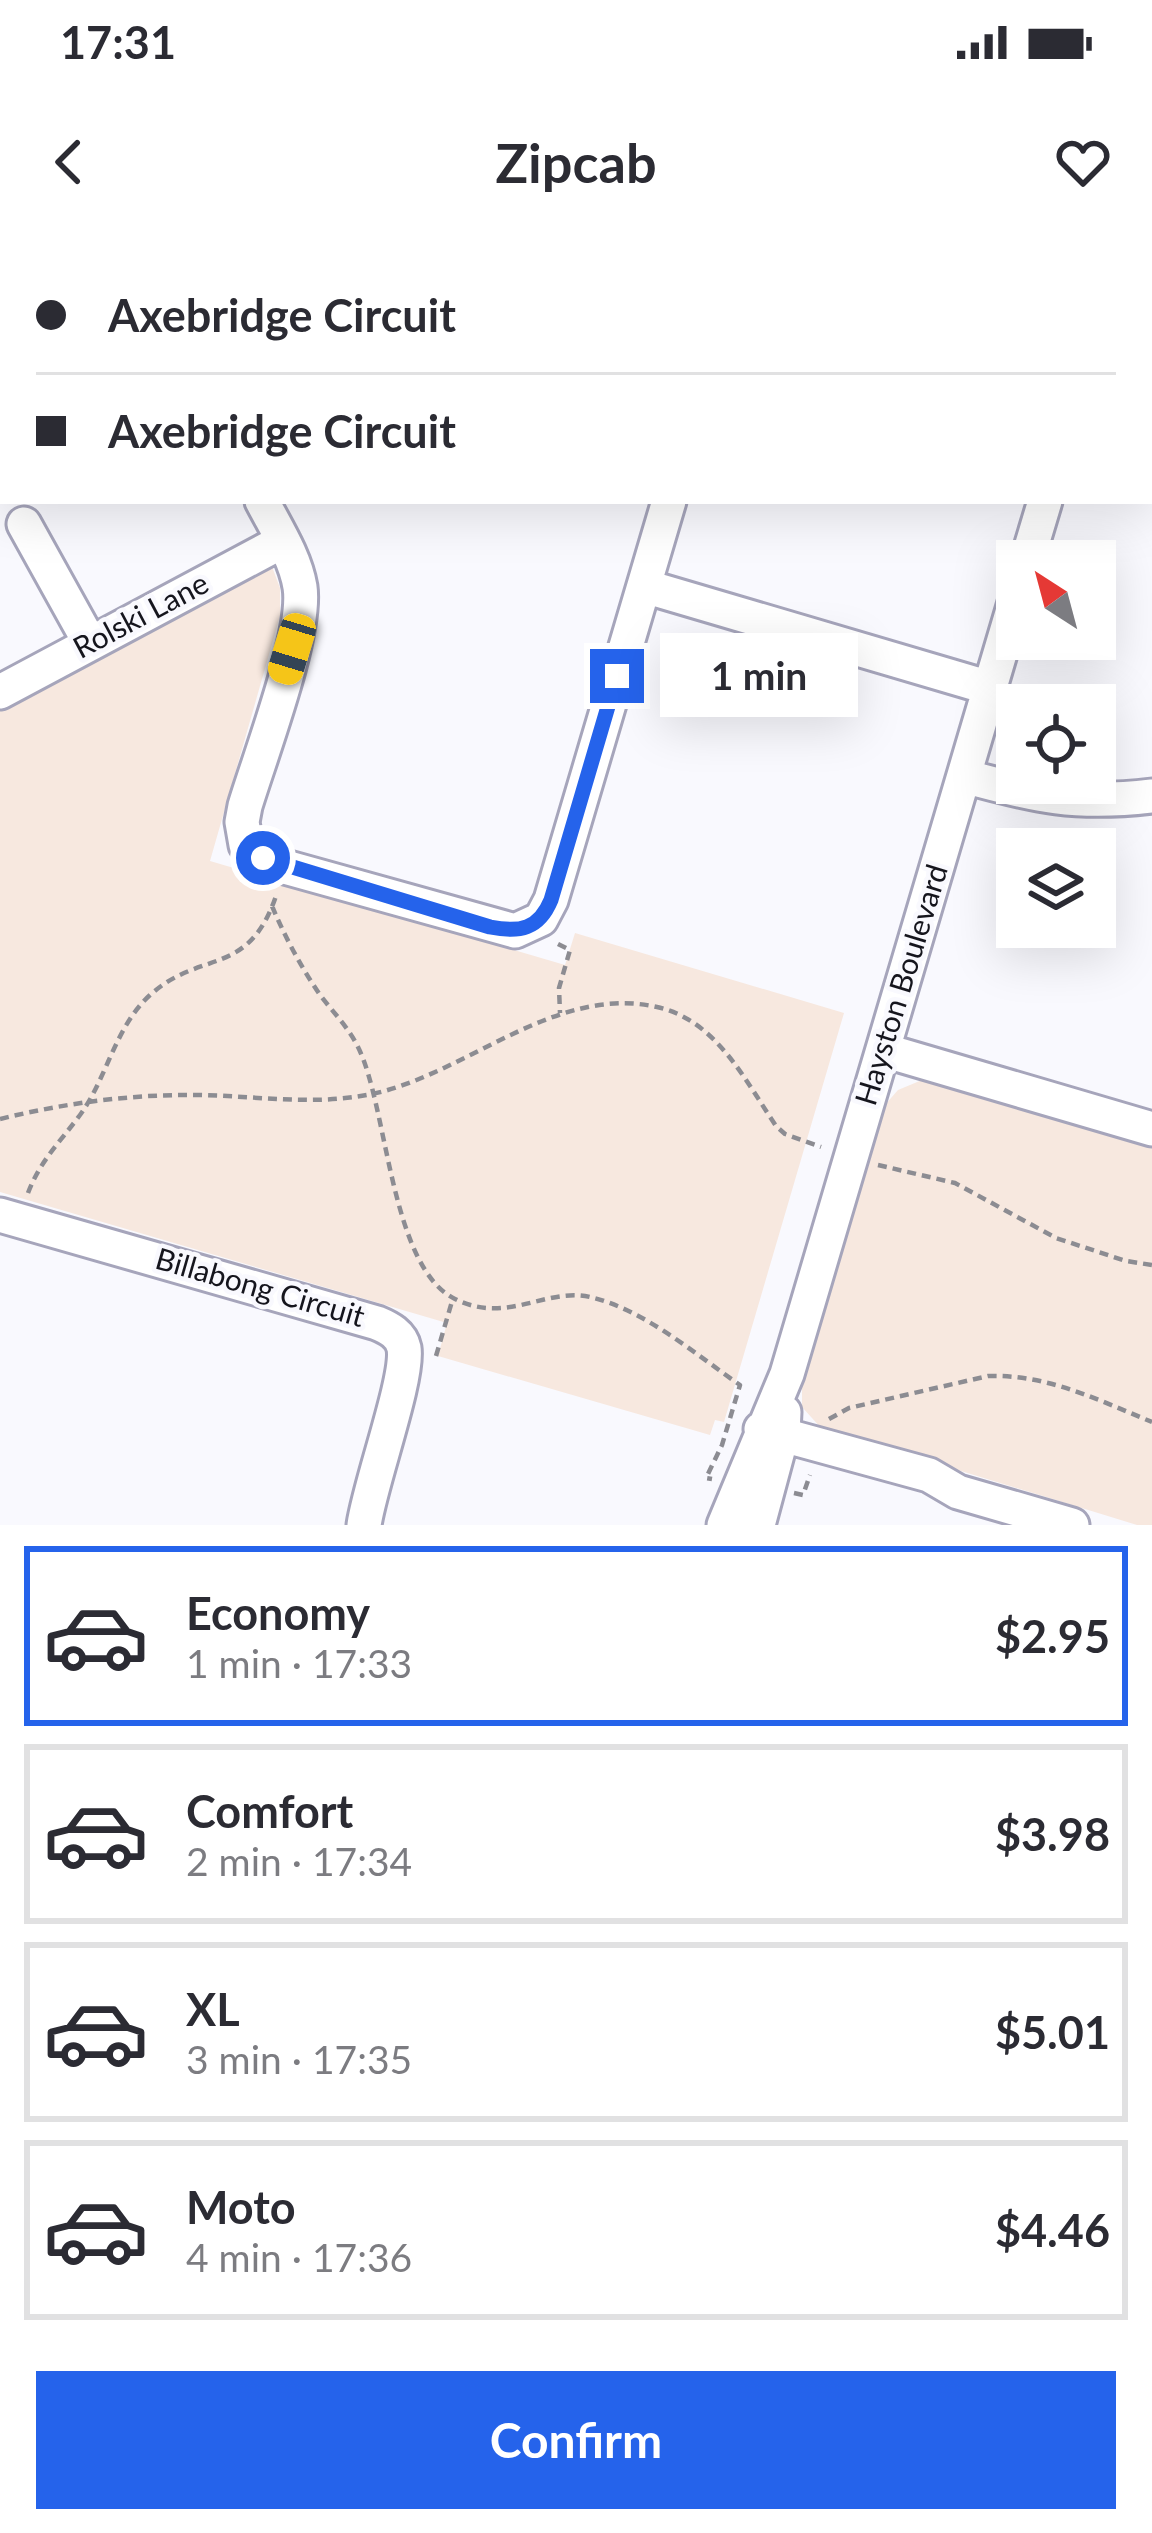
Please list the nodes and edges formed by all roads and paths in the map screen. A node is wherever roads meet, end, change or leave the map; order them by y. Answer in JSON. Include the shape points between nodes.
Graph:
{"nodes":[{"id":1,"x":264,"y":504,"type":"edge"},
{"id":2,"x":668,"y":504,"type":"edge"},
{"id":3,"x":1044,"y":504,"type":"edge"},
{"id":4,"x":24,"y":524,"type":"dead end"},
{"id":5,"x":1033,"y":540,"type":"edge"},
{"id":6,"x":283,"y":541,"type":"junction"},
{"id":7,"x":644,"y":586,"type":"junction"},
{"id":8,"x":90,"y":643,"type":"junction"},
{"id":9,"x":998,"y":660,"type":"edge"},
{"id":10,"x":990,"y":688,"type":"junction"},
{"id":11,"x":0,"y":692,"type":"edge"},
{"id":12,"x":964,"y":776,"type":"junction"},
{"id":13,"x":1152,"y":796,"type":"edge"},
{"id":14,"x":285,"y":867,"type":"junction"},
{"id":15,"x":272,"y":906,"type":"junction"},
{"id":16,"x":541,"y":920,"type":"junction"},
{"id":17,"x":560,"y":1015,"type":"junction"},
{"id":18,"x":883,"y":1049,"type":"junction"},
{"id":19,"x":373,"y":1094,"type":"junction"},
{"id":20,"x":88,"y":1101,"type":"junction"},
{"id":21,"x":0,"y":1119,"type":"edge"},
{"id":22,"x":1152,"y":1130,"type":"edge"},
{"id":23,"x":851,"y":1156,"type":"junction"},
{"id":24,"x":11,"y":1217,"type":"edge"},
{"id":25,"x":1152,"y":1265,"type":"edge"},
{"id":26,"x":740,"y":1385,"type":"dead end"},
{"id":27,"x":828,"y":1419,"type":"dead end"},
{"id":28,"x":1152,"y":1422,"type":"edge"},
{"id":29,"x":772,"y":1431,"type":"junction"},
{"id":30,"x":364,"y":1525,"type":"edge"},
{"id":31,"x":724,"y":1525,"type":"edge"},
{"id":32,"x":758,"y":1525,"type":"edge"},
{"id":33,"x":1072,"y":1525,"type":"edge"}],
"edges":[{"from":1,"to":6,"type":"street"},
{"from":2,"to":7,"type":"street"},
{"from":3,"to":5,"type":"street"},
{"from":4,"to":8,"type":"street"},
{"from":6,"to":8,"type":"street","name":"Rolski Lane"},
{"from":6,"to":14,"type":"street","via":[[299,587],[299,620],[242,822],[246,845]]},
{"from":7,"to":10,"type":"street"},
{"from":7,"to":16,"type":"street"},
{"from":8,"to":11,"type":"street","name":"Rolski Lane"},
{"from":9,"to":10,"type":"street","name":"Hayston Boulevard"},
{"from":10,"to":12,"type":"street","name":"Hayston Boulevard"},
{"from":12,"to":13,"type":"street","via":[[1057,800]]},
{"from":12,"to":18,"type":"street","name":"Hayston Boulevard"},
{"from":14,"to":15,"type":"path"},
{"from":14,"to":16,"type":"street","via":[[504,930]]},
{"from":15,"to":19,"type":"path","via":[[358,1048]]},
{"from":15,"to":20,"type":"path","via":[[246,946],[172,978],[137,1008]]},
{"from":16,"to":17,"type":"path","via":[[569,950]]},
{"from":17,"to":19,"type":"path"},
{"from":17,"to":23,"type":"path","via":[[634,1004],[682,1015],[724,1051],[776,1126]]},
{"from":18,"to":22,"type":"street"},
{"from":18,"to":23,"type":"street","name":"Hayston Boulevard"},
{"from":19,"to":20,"type":"path"},
{"from":19,"to":26,"type":"path","via":[[418,1253],[453,1298],[501,1309],[590,1297],[650,1324]]},
{"from":20,"to":21,"type":"path"},
{"from":20,"to":24,"type":"path"},
{"from":23,"to":25,"type":"path","via":[[955,1183],[1056,1238]]},
{"from":23,"to":29,"type":"street","name":"Hayston Boulevard"},
{"from":24,"to":30,"type":"street","name":"Billabong Circuit","via":[[377,1323],[398,1336],[400,1378]]},
{"from":27,"to":28,"type":"path","via":[[1011,1375]]},
{"from":29,"to":31,"type":"street","name":"Hayston Boulevard"},
{"from":29,"to":32,"type":"street","name":"Hayston Boulevard"},
{"from":29,"to":33,"type":"street"}]}
